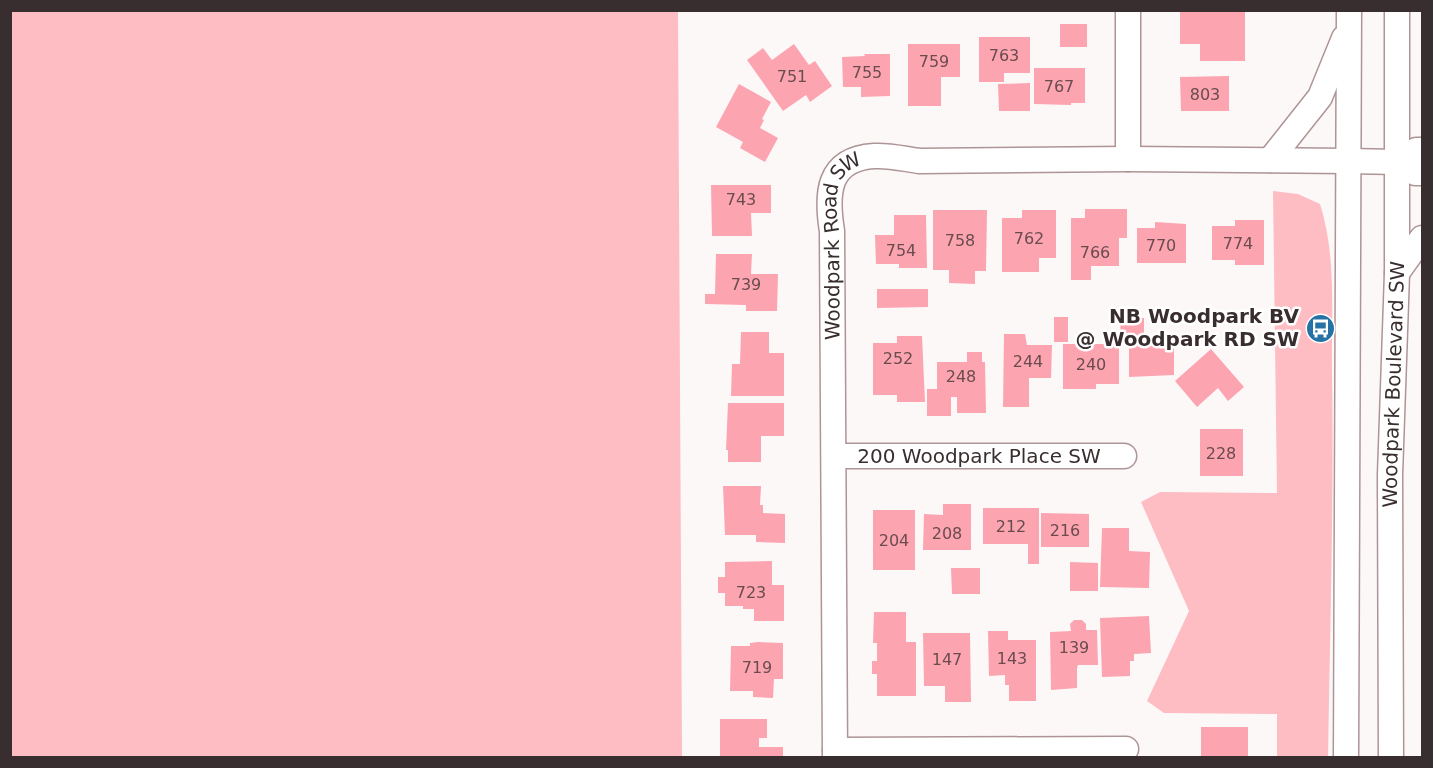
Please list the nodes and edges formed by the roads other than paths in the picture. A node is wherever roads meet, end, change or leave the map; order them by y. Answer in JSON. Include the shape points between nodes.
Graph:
{"nodes":[{"id":1,"x":1128,"y":10,"type":"edge"},
{"id":2,"x":1397,"y":10,"type":"edge"},
{"id":3,"x":1349,"y":19,"type":"edge"},
{"id":4,"x":1422,"y":150,"type":"edge"},
{"id":5,"x":1128,"y":159,"type":"junction"},
{"id":6,"x":1270,"y":160,"type":"junction"},
{"id":7,"x":1348,"y":161,"type":"junction"},
{"id":8,"x":1398,"y":162,"type":"junction"},
{"id":9,"x":1422,"y":172,"type":"edge"},
{"id":10,"x":1422,"y":238,"type":"edge"},
{"id":11,"x":1397,"y":273,"type":"junction"},
{"id":12,"x":835,"y":456,"type":"junction"},
{"id":13,"x":1124,"y":456,"type":"dead end"},
{"id":14,"x":1126,"y":749,"type":"dead end"},
{"id":15,"x":835,"y":754,"type":"edge"},
{"id":16,"x":1346,"y":758,"type":"edge"},
{"id":17,"x":1391,"y":758,"type":"edge"}],
"edges":[{"from":1,"to":5,"type":"street"},
{"from":2,"to":8,"type":"street","name":"Woodpark Boulevard SW"},
{"from":3,"to":6,"type":"street","via":[[1320,97]]},
{"from":3,"to":7,"type":"street"},
{"from":4,"to":8,"type":"street"},
{"from":5,"to":6,"type":"street","name":"Woodpark Road SW"},
{"from":5,"to":12,"type":"street","name":"Woodpark Road SW","via":[[920,161],[876,156],[844,166],[833,179],[828,195],[832,231]]},
{"from":6,"to":7,"type":"street","name":"Woodpark Road SW"},
{"from":7,"to":8,"type":"street","name":"Woodpark Road SW"},
{"from":7,"to":16,"type":"street"},
{"from":8,"to":9,"type":"street"},
{"from":8,"to":11,"type":"street","name":"Woodpark Boulevard SW"},
{"from":10,"to":11,"type":"street"},
{"from":11,"to":17,"type":"street","name":"Woodpark Boulevard SW","via":[[1390,475]]},
{"from":12,"to":13,"type":"street","name":"200 Woodpark Place SW"},
{"from":12,"to":15,"type":"street","name":"Woodpark Road SW"},
{"from":14,"to":15,"type":"street"}]}
